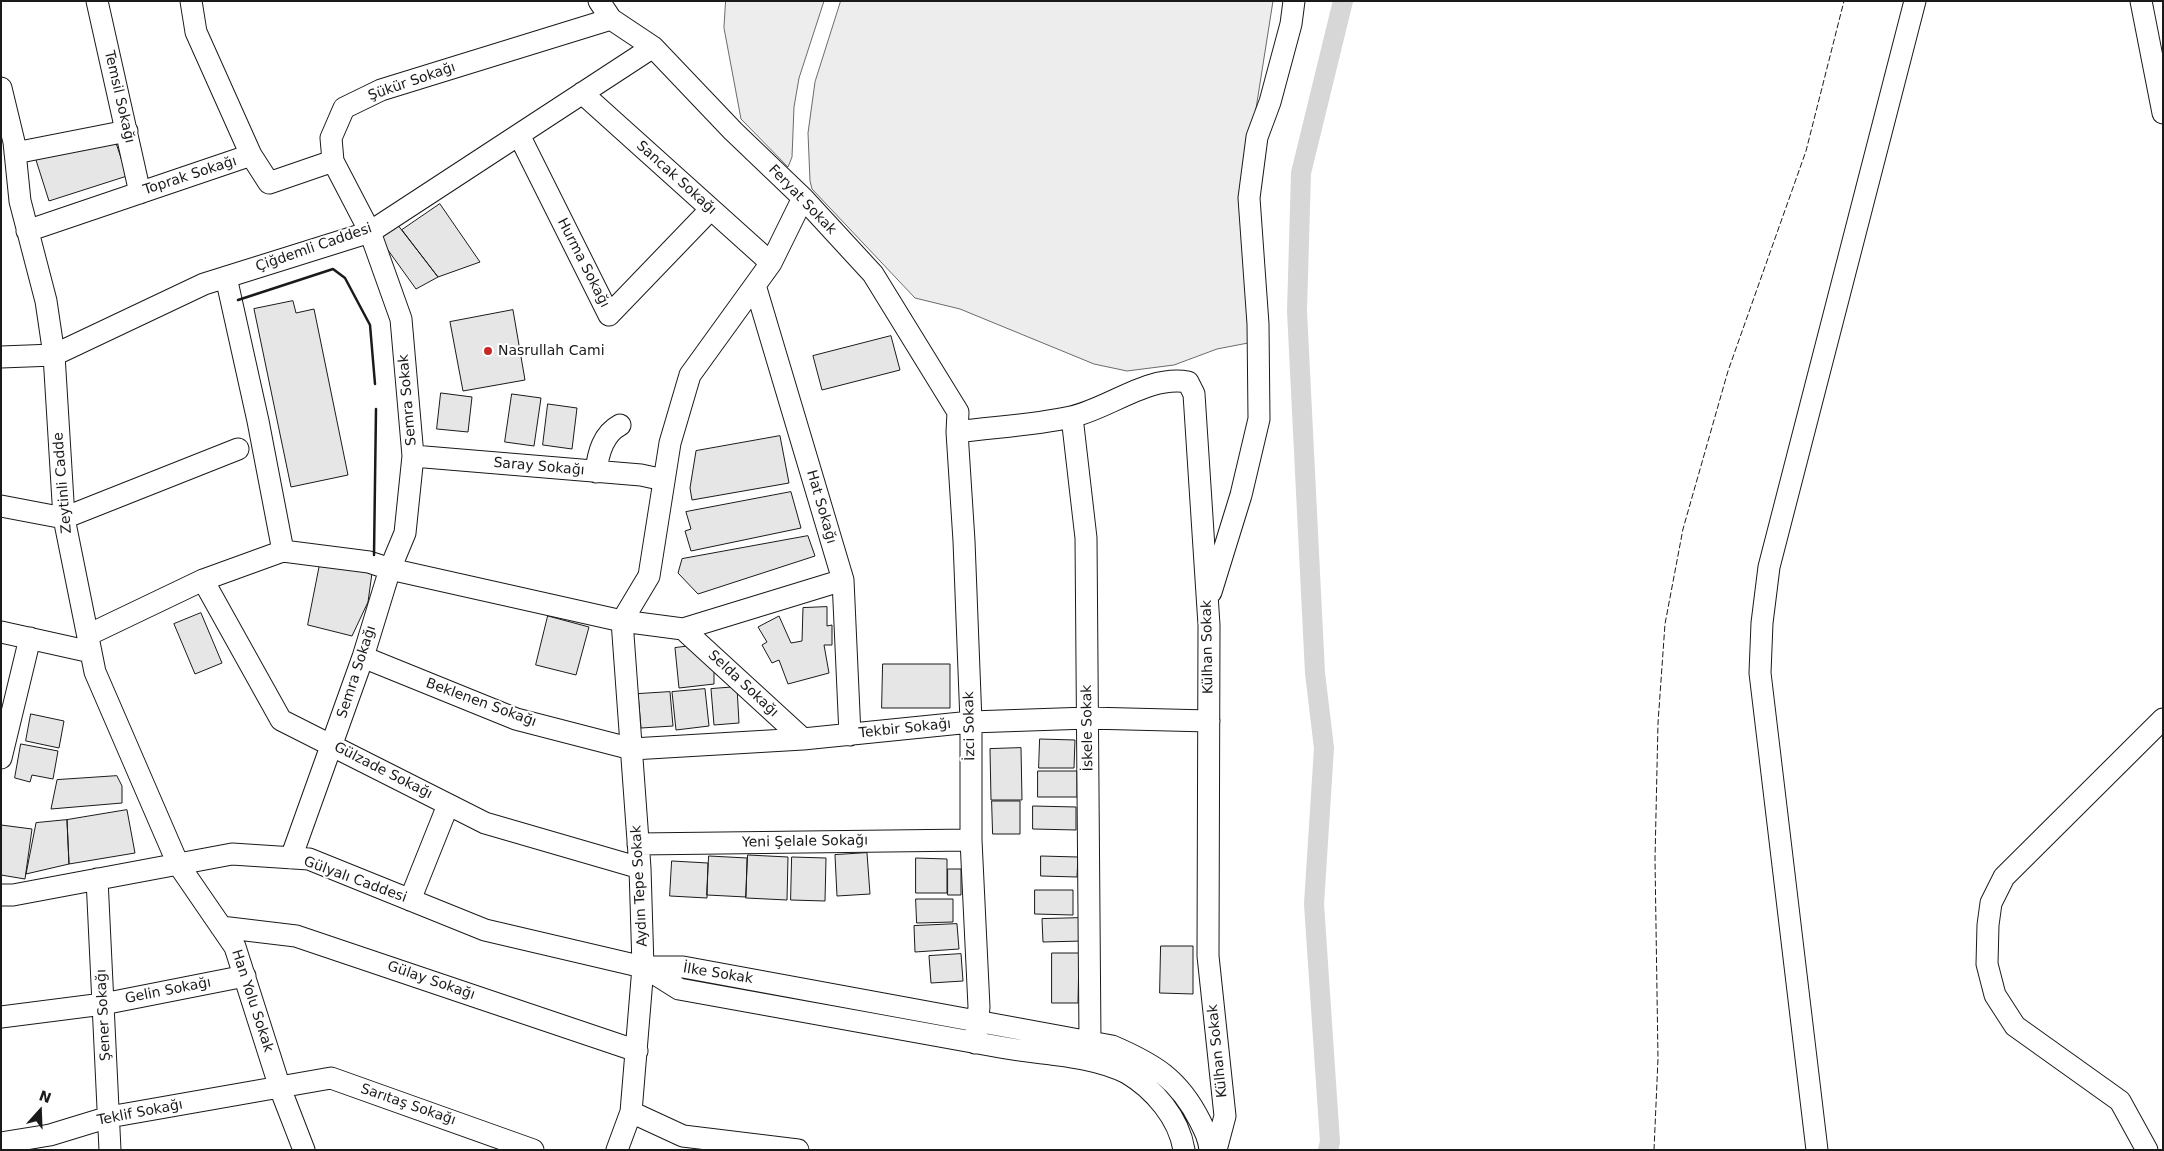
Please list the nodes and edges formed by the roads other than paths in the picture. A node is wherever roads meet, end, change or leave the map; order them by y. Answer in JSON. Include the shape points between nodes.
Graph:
{"nodes":[{"id":1,"x":97,"y":1,"type":"edge"},
{"id":2,"x":191,"y":1,"type":"edge"},
{"id":3,"x":1294,"y":1,"type":"edge"},
{"id":4,"x":1915,"y":1,"type":"edge"},
{"id":5,"x":2141,"y":1,"type":"edge"},
{"id":6,"x":605,"y":10,"type":"edge"},
{"id":7,"x":653,"y":47,"type":"junction"},
{"id":8,"x":1,"y":88,"type":"edge"},
{"id":9,"x":582,"y":93,"type":"junction"},
{"id":10,"x":2163,"y":113,"type":"edge"},
{"id":11,"x":127,"y":131,"type":"junction"},
{"id":12,"x":519,"y":135,"type":"junction"},
{"id":13,"x":15,"y":153,"type":"junction"},
{"id":14,"x":252,"y":156,"type":"junction"},
{"id":15,"x":333,"y":161,"type":"junction"},
{"id":16,"x":140,"y":193,"type":"junction"},
{"id":17,"x":803,"y":198,"type":"junction"},
{"id":18,"x":10,"y":203,"type":"edge"},
{"id":19,"x":711,"y":209,"type":"junction"},
{"id":20,"x":27,"y":231,"type":"junction"},
{"id":21,"x":370,"y":232,"type":"junction"},
{"id":22,"x":771,"y":263,"type":"junction"},
{"id":23,"x":226,"y":277,"type":"junction"},
{"id":24,"x":755,"y":285,"type":"junction"},
{"id":25,"x":54,"y":355,"type":"junction"},
{"id":26,"x":1,"y":357,"type":"edge"},
{"id":27,"x":1072,"y":417,"type":"junction"},
{"id":28,"x":620,"y":425,"type":"dead end"},
{"id":29,"x":957,"y":432,"type":"junction"},
{"id":30,"x":238,"y":449,"type":"dead end"},
{"id":31,"x":413,"y":456,"type":"junction"},
{"id":32,"x":596,"y":472,"type":"junction"},
{"id":33,"x":664,"y":480,"type":"junction"},
{"id":34,"x":1,"y":506,"type":"edge"},
{"id":35,"x":64,"y":518,"type":"junction"},
{"id":36,"x":283,"y":551,"type":"junction"},
{"id":37,"x":390,"y":569,"type":"junction"},
{"id":38,"x":203,"y":580,"type":"junction"},
{"id":39,"x":843,"y":580,"type":"junction"},
{"id":40,"x":1207,"y":604,"type":"junction"},
{"id":41,"x":622,"y":620,"type":"junction"},
{"id":42,"x":683,"y":629,"type":"junction"},
{"id":43,"x":1,"y":632,"type":"edge"},
{"id":44,"x":30,"y":638,"type":"junction"},
{"id":45,"x":89,"y":643,"type":"junction"},
{"id":46,"x":362,"y":657,"type":"junction"},
{"id":47,"x":1088,"y":718,"type":"junction"},
{"id":48,"x":2163,"y":719,"type":"edge"},
{"id":49,"x":1209,"y":721,"type":"junction"},
{"id":50,"x":971,"y":722,"type":"junction"},
{"id":51,"x":850,"y":735,"type":"junction"},
{"id":52,"x":803,"y":740,"type":"junction"},
{"id":53,"x":332,"y":744,"type":"junction"},
{"id":54,"x":632,"y":749,"type":"junction"},
{"id":55,"x":1,"y":758,"type":"edge"},
{"id":56,"x":448,"y":804,"type":"junction"},
{"id":57,"x":971,"y":840,"type":"junction"},
{"id":58,"x":638,"y":844,"type":"junction"},
{"id":59,"x":291,"y":858,"type":"junction"},
{"id":60,"x":178,"y":864,"type":"junction"},
{"id":61,"x":640,"y":868,"type":"junction"},
{"id":62,"x":97,"y":879,"type":"junction"},
{"id":63,"x":1,"y":895,"type":"edge"},
{"id":64,"x":410,"y":900,"type":"junction"},
{"id":65,"x":221,"y":927,"type":"junction"},
{"id":66,"x":644,"y":967,"type":"junction"},
{"id":67,"x":245,"y":976,"type":"junction"},
{"id":68,"x":104,"y":1004,"type":"junction"},
{"id":69,"x":1,"y":1017,"type":"edge"},
{"id":70,"x":978,"y":1020,"type":"junction"},
{"id":71,"x":1090,"y":1040,"type":"junction"},
{"id":72,"x":975,"y":1043,"type":"junction"},
{"id":73,"x":637,"y":1051,"type":"junction"},
{"id":74,"x":280,"y":1088,"type":"junction"},
{"id":75,"x":631,"y":1112,"type":"junction"},
{"id":76,"x":109,"y":1117,"type":"junction"},
{"id":77,"x":1,"y":1143,"type":"edge"},
{"id":78,"x":110,"y":1150,"type":"edge"},
{"id":79,"x":304,"y":1150,"type":"edge"},
{"id":80,"x":533,"y":1150,"type":"edge"},
{"id":81,"x":617,"y":1150,"type":"edge"},
{"id":82,"x":798,"y":1150,"type":"edge"},
{"id":83,"x":1184,"y":1150,"type":"edge"},
{"id":84,"x":1210,"y":1150,"type":"edge"},
{"id":85,"x":1216,"y":1150,"type":"edge"},
{"id":86,"x":1817,"y":1150,"type":"edge"},
{"id":87,"x":2147,"y":1150,"type":"edge"}],
"edges":[{"from":1,"to":11,"type":"street","name":"Temsil Sokağı"},
{"from":2,"to":14,"type":"street","name":"Toprak Sokağı","via":[[196,32]]},
{"from":3,"to":40,"type":"street","via":[[1270,102],[1257,137],[1249,198],[1258,324],[1259,419],[1241,495]]},
{"from":4,"to":86,"type":"street","via":[[1780,521],[1769,567],[1762,622],[1760,673]]},
{"from":5,"to":10,"type":"street"},
{"from":6,"to":7,"type":"street","name":"Feryat Sokak"},
{"from":6,"to":15,"type":"street","name":"Şükür Sokağı","via":[[381,90],[344,108],[331,138]]},
{"from":7,"to":9,"type":"street","name":"Çiğdemli Caddesi"},
{"from":7,"to":17,"type":"street","name":"Feryat Sokak"},
{"from":8,"to":13,"type":"street","name":"Zeytinli Cadde"},
{"from":9,"to":12,"type":"street","name":"Çiğdemli Caddesi"},
{"from":9,"to":19,"type":"street","name":"Sancak Sokağı"},
{"from":11,"to":13,"type":"street"},
{"from":11,"to":16,"type":"street","name":"Temsil Sokağı"},
{"from":12,"to":19,"type":"street","name":"Hurma Sokağı","via":[[609,315]]},
{"from":12,"to":21,"type":"street","name":"Çiğdemli Caddesi"},
{"from":13,"to":18,"type":"street","name":"Zeytinli Cadde"},
{"from":14,"to":15,"type":"street","via":[[268,183]]},
{"from":14,"to":16,"type":"street","name":"Toprak Sokağı"},
{"from":15,"to":21,"type":"street","name":"Şükür Sokağı"},
{"from":16,"to":20,"type":"street","name":"Toprak Sokağı"},
{"from":17,"to":22,"type":"street"},
{"from":17,"to":29,"type":"street","name":"Feryat Sokak","via":[[873,274],[958,412]]},
{"from":18,"to":20,"type":"street","name":"Zeytinli Cadde"},
{"from":19,"to":22,"type":"street","name":"Sancak Sokağı"},
{"from":20,"to":25,"type":"street","name":"Zeytinli Cadde","via":[[46,301]]},
{"from":21,"to":23,"type":"street","name":"Çiğdemli Caddesi"},
{"from":21,"to":31,"type":"street","name":"Semra Sokak","via":[[401,319]]},
{"from":22,"to":24,"type":"street"},
{"from":23,"to":25,"type":"street","name":"Çiğdemli Caddesi","via":[[204,284]]},
{"from":23,"to":36,"type":"street"},
{"from":24,"to":33,"type":"street","via":[[690,375],[670,443]]},
{"from":24,"to":39,"type":"street","name":"Hat Sokağı"},
{"from":25,"to":26,"type":"street","name":"Çiğdemli Caddesi"},
{"from":25,"to":35,"type":"street","name":"Zeytinli Cadde"},
{"from":27,"to":29,"type":"street","name":"Külhan Sokak"},
{"from":27,"to":40,"type":"street","name":"Külhan Sokak","via":[[1151,386],[1175,380],[1188,382],[1194,394]]},
{"from":27,"to":47,"type":"street","name":"İskele Sokak","via":[[1086,538]]},
{"from":28,"to":32,"type":"street","via":[[600,448]]},
{"from":29,"to":50,"type":"street","name":"İzci Sokak"},
{"from":30,"to":35,"type":"street"},
{"from":31,"to":32,"type":"street","name":"Saray Sokağı"},
{"from":31,"to":37,"type":"street","name":"Semra Sokak","via":[[405,533]]},
{"from":32,"to":33,"type":"street","name":"Saray Sokağı"},
{"from":33,"to":41,"type":"street","via":[[649,576]]},
{"from":34,"to":35,"type":"street"},
{"from":35,"to":45,"type":"street","name":"Zeytinli Cadde"},
{"from":36,"to":37,"type":"street","via":[[369,562]]},
{"from":36,"to":38,"type":"street"},
{"from":37,"to":41,"type":"street"},
{"from":37,"to":46,"type":"street","name":"Semra Sokağı"},
{"from":38,"to":45,"type":"street"},
{"from":38,"to":53,"type":"street","name":"Gülzade Sokağı","via":[[281,720]]},
{"from":39,"to":42,"type":"street"},
{"from":39,"to":51,"type":"street","name":"Hat Sokağı"},
{"from":40,"to":49,"type":"street","name":"Külhan Sokak"},
{"from":41,"to":42,"type":"street"},
{"from":41,"to":54,"type":"street","name":"Aydın Tepe Sokak"},
{"from":42,"to":52,"type":"street","name":"Selda Sokağı"},
{"from":43,"to":44,"type":"street"},
{"from":44,"to":45,"type":"street"},
{"from":44,"to":55,"type":"street"},
{"from":45,"to":60,"type":"street","name":"Zeytinli Cadde","via":[[95,672]]},
{"from":46,"to":53,"type":"street","name":"Semra Sokağı"},
{"from":46,"to":54,"type":"street","name":"Beklenen Sokağı","via":[[516,719]]},
{"from":47,"to":49,"type":"street","name":"Tekbir Sokağı"},
{"from":47,"to":50,"type":"street","name":"Tekbir Sokağı"},
{"from":47,"to":71,"type":"street","name":"İskele Sokak"},
{"from":48,"to":87,"type":"street","via":[[2004,877],[1992,903],[1988,925],[1988,964],[1995,995],[2015,1026],[2120,1101]]},
{"from":49,"to":85,"type":"street","name":"Külhan Sokak","via":[[1208,956],[1225,1116]]},
{"from":50,"to":51,"type":"street","name":"Tekbir Sokağı"},
{"from":50,"to":57,"type":"street","name":"İzci Sokak"},
{"from":51,"to":52,"type":"street","name":"Tekbir Sokağı"},
{"from":52,"to":54,"type":"street","name":"Tekbir Sokağı"},
{"from":53,"to":56,"type":"street","name":"Gülzade Sokağı"},
{"from":53,"to":59,"type":"street","name":"Semra Sokağı"},
{"from":54,"to":58,"type":"street","name":"Aydın Tepe Sokak"},
{"from":56,"to":61,"type":"street","name":"Gülzade Sokağı","via":[[485,823]]},
{"from":56,"to":64,"type":"street"},
{"from":57,"to":58,"type":"street","name":"Yeni Şelale Sokağı"},
{"from":57,"to":70,"type":"street","name":"İzci Sokak"},
{"from":58,"to":61,"type":"street","name":"Aydın Tepe Sokak"},
{"from":59,"to":60,"type":"street","name":"Gülyalı Caddesi","via":[[232,854]]},
{"from":59,"to":64,"type":"street","name":"Gülyalı Caddesi","via":[[309,859]]},
{"from":60,"to":62,"type":"street","name":"Gülyalı Caddesi"},
{"from":60,"to":65,"type":"street","name":"Han Yolu Sokak"},
{"from":61,"to":66,"type":"street","name":"Aydın Tepe Sokak"},
{"from":62,"to":63,"type":"street","name":"Gülyalı Caddesi"},
{"from":62,"to":68,"type":"street","name":"Şener Sokağı"},
{"from":64,"to":66,"type":"street","name":"Gülyalı Caddesi","via":[[485,930]]},
{"from":65,"to":67,"type":"street","name":"Han Yolu Sokak","via":[[235,947]]},
{"from":65,"to":73,"type":"street","name":"Gülay Sokağı","via":[[296,936]]},
{"from":66,"to":70,"type":"street","name":"İlke Sokak","via":[[683,967]]},
{"from":66,"to":72,"type":"street","name":"İlke Sokak","via":[[679,989]]},
{"from":66,"to":73,"type":"street","name":"Aydın Tepe Sokak"},
{"from":67,"to":68,"type":"street","name":"Gelin Sokağı"},
{"from":67,"to":74,"type":"street","name":"Han Yolu Sokak"},
{"from":68,"to":69,"type":"street","name":"Gelin Sokağı"},
{"from":68,"to":76,"type":"street","name":"Şener Sokağı"},
{"from":70,"to":71,"type":"street","name":"İlke Sokak"},
{"from":70,"to":72,"type":"street","name":"İzci Sokak"},
{"from":71,"to":84,"type":"street","name":"İlke Sokak","via":[[1143,1059],[1171,1078],[1192,1106],[1209,1140]]},
{"from":72,"to":83,"type":"street","name":"İlke Sokak","via":[[1092,1061],[1126,1073],[1154,1092],[1173,1119]]},
{"from":73,"to":75,"type":"street","name":"Aydın Tepe Sokak"},
{"from":74,"to":76,"type":"street","name":"Teklif Sokağı"},
{"from":74,"to":79,"type":"street","name":"Han Yolu Sokak"},
{"from":74,"to":80,"type":"street","name":"Sarıtaş Sokağı","via":[[331,1078]]},
{"from":75,"to":81,"type":"street","name":"Aydın Tepe Sokak"},
{"from":75,"to":82,"type":"street","via":[[683,1136]]},
{"from":76,"to":77,"type":"street","name":"Teklif Sokağı","via":[[50,1135]]},
{"from":76,"to":78,"type":"street","name":"Şener Sokağı"}]}
